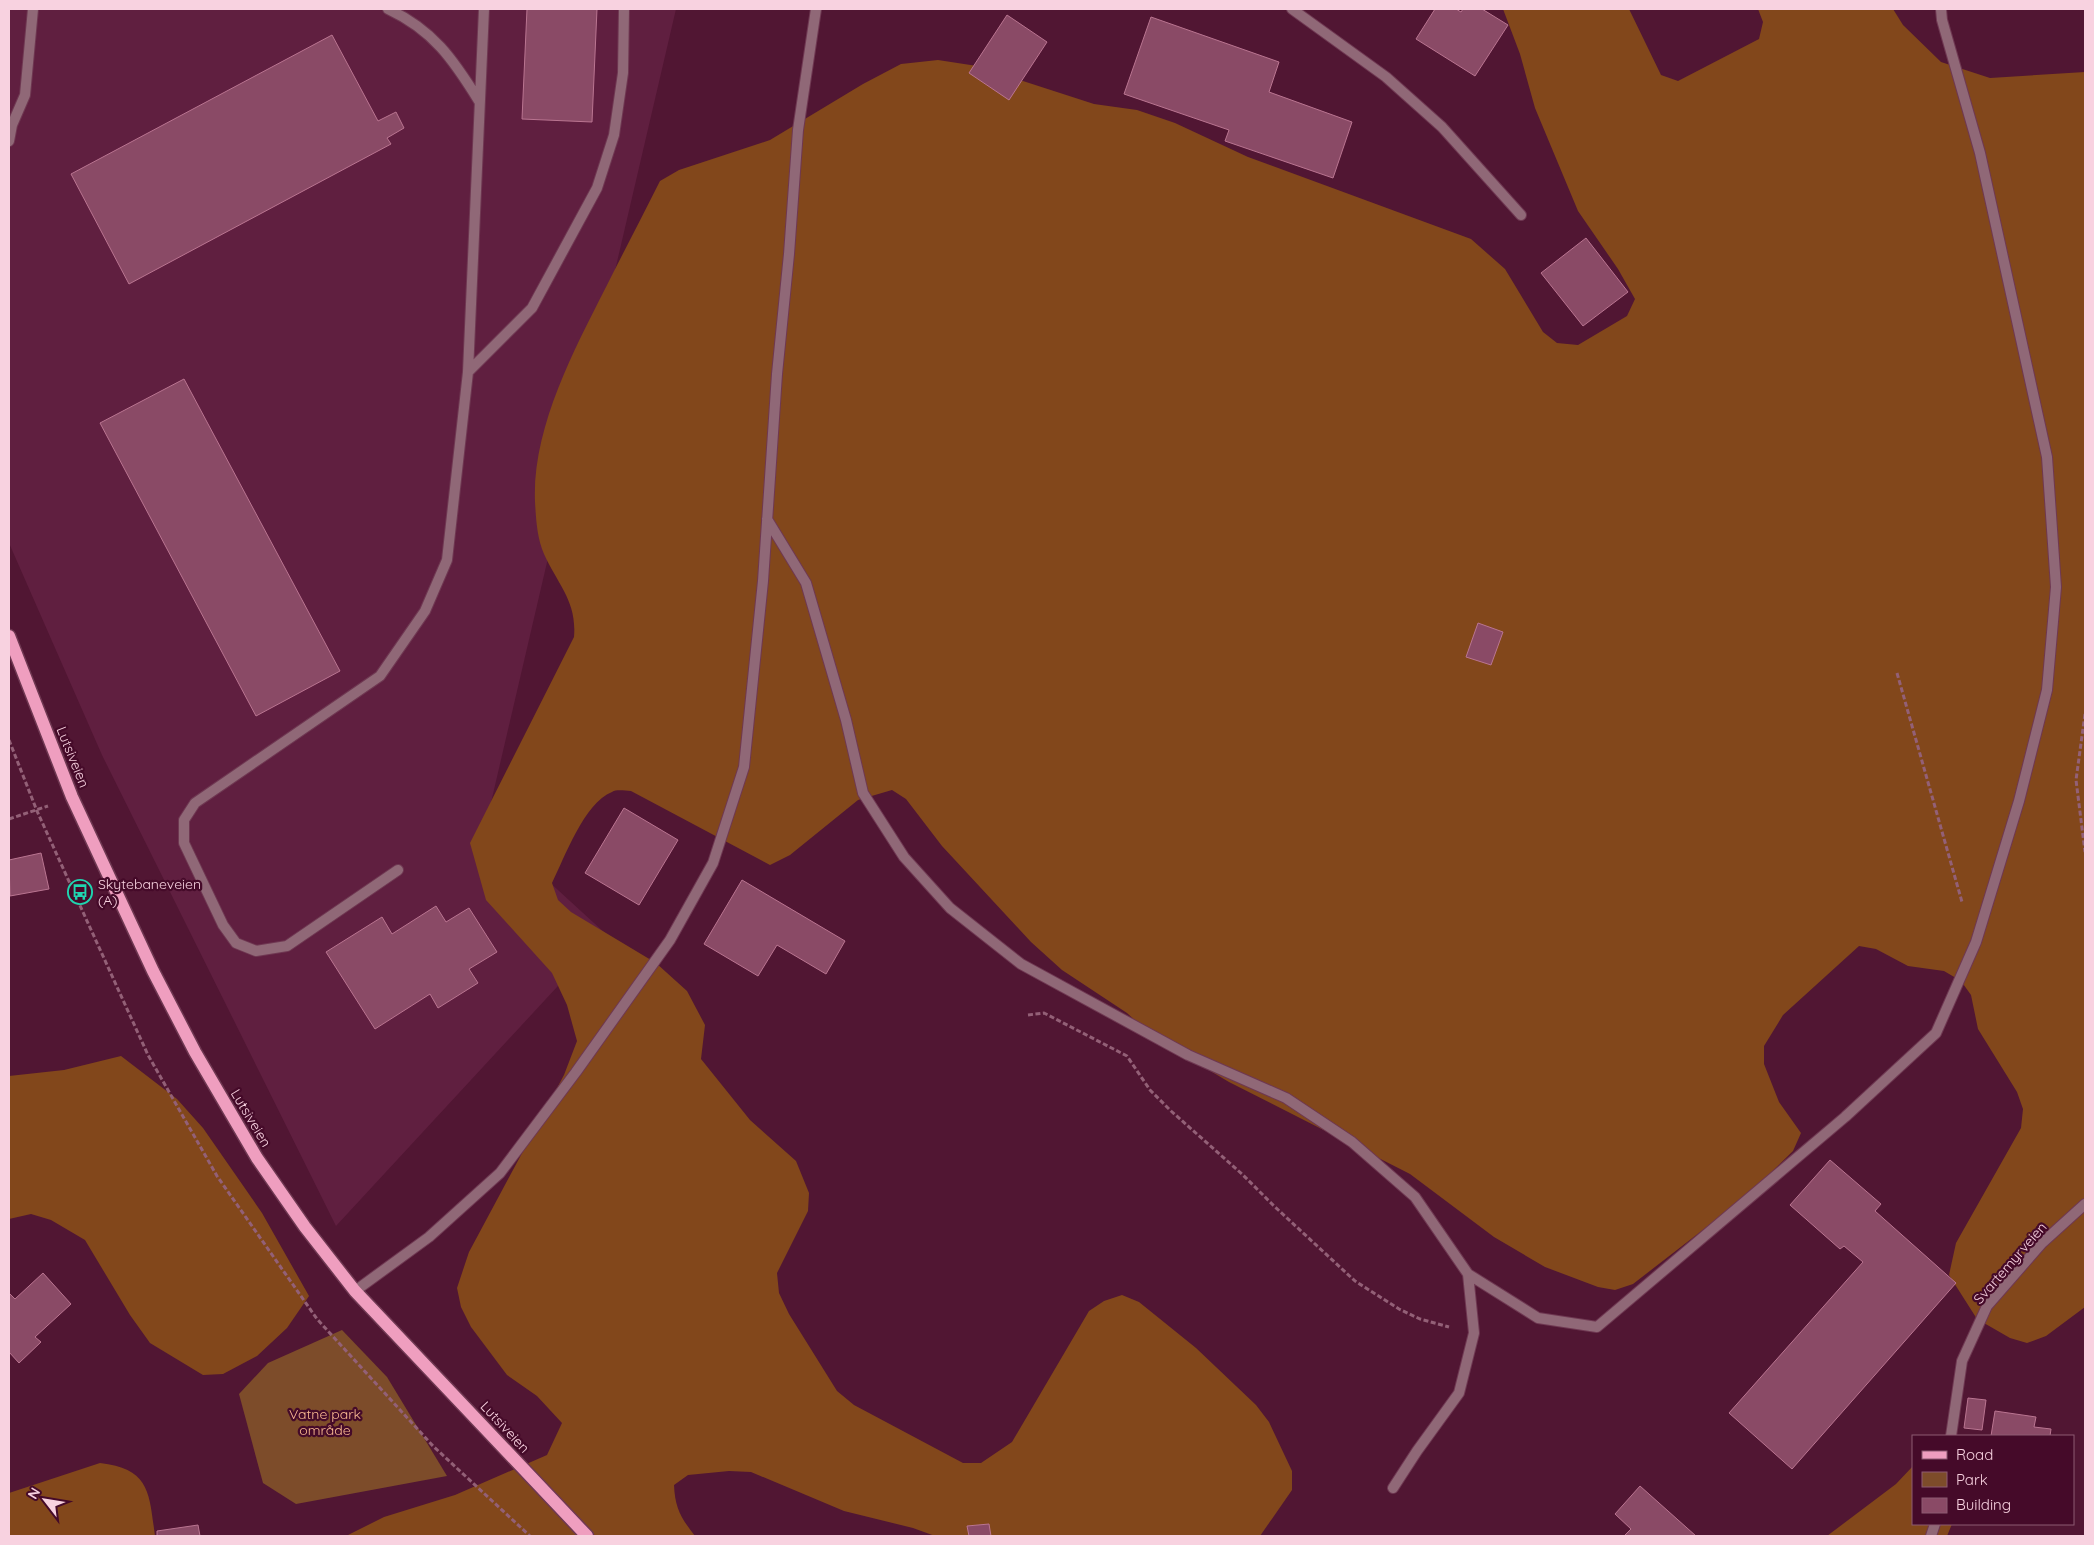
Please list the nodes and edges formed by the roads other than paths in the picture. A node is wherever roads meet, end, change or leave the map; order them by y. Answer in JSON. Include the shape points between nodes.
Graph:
{"nodes":[{"id":1,"x":34,"y":9,"type":"edge"},
{"id":2,"x":388,"y":9,"type":"edge"},
{"id":3,"x":484,"y":9,"type":"edge"},
{"id":4,"x":624,"y":9,"type":"edge"},
{"id":5,"x":816,"y":9,"type":"edge"},
{"id":6,"x":1292,"y":9,"type":"edge"},
{"id":7,"x":1941,"y":9,"type":"edge"},
{"id":8,"x":479,"y":100,"type":"junction"},
{"id":9,"x":9,"y":142,"type":"edge"},
{"id":10,"x":1521,"y":215,"type":"dead end"},
{"id":11,"x":468,"y":372,"type":"junction"},
{"id":12,"x":768,"y":519,"type":"junction"},
{"id":13,"x":9,"y":636,"type":"edge"},
{"id":14,"x":398,"y":870,"type":"dead end"},
{"id":15,"x":2085,"y":1204,"type":"edge"},
{"id":16,"x":1468,"y":1274,"type":"junction"},
{"id":17,"x":355,"y":1291,"type":"junction"},
{"id":18,"x":1951,"y":1435,"type":"edge"},
{"id":19,"x":1393,"y":1488,"type":"dead end"},
{"id":20,"x":587,"y":1536,"type":"edge"}],
"edges":[{"from":1,"to":9,"type":"lane","via":[[25,95],[12,125]]},
{"from":2,"to":8,"type":"lane","via":[[407,18],[435,40],[456,64]]},
{"from":3,"to":8,"type":"lane"},
{"from":4,"to":11,"type":"lane","via":[[623,73],[615,126],[597,188],[532,308]]},
{"from":5,"to":12,"type":"lane","via":[[798,130]]},
{"from":6,"to":10,"type":"lane","via":[[1386,77],[1442,127]]},
{"from":7,"to":16,"type":"lane","via":[[1980,153],[2047,457],[2056,587],[2047,690],[2020,801],[1976,942],[1936,1033],[1846,1117],[1597,1327],[1538,1318]]},
{"from":8,"to":11,"type":"lane"},
{"from":11,"to":14,"type":"lane","via":[[447,560],[425,611],[380,676],[195,803],[184,820],[184,843],[223,925],[236,942],[256,951],[287,946]]},
{"from":12,"to":16,"type":"lane","via":[[806,583],[846,720],[863,793],[904,856],[950,908],[1021,964],[1188,1055],[1286,1098],[1352,1142],[1415,1197]]},
{"from":12,"to":17,"type":"lane","via":[[744,767],[713,863],[670,940],[500,1173],[429,1237]]},
{"from":13,"to":17,"type":"main road","name":"Lutsiveien","via":[[72,797],[194,1052],[257,1158]]},
{"from":15,"to":18,"type":"lane","name":"Svartemyrveien","via":[[2042,1243],[1987,1306],[1962,1361]]},
{"from":16,"to":19,"type":"lane","via":[[1474,1332],[1459,1393]]},
{"from":17,"to":20,"type":"main road","name":"Lutsiveien"}]}
